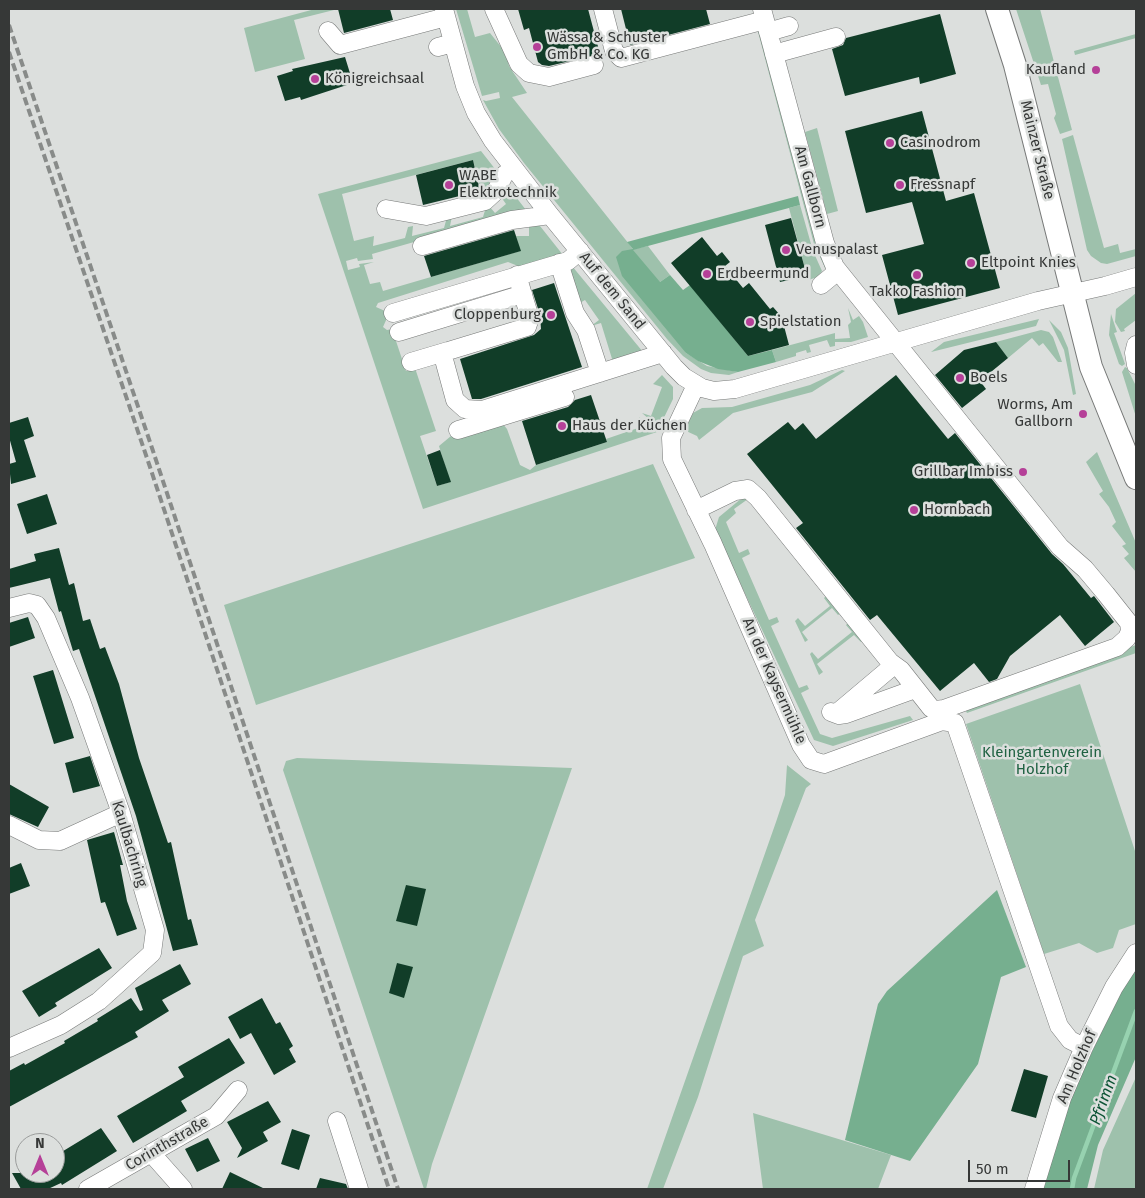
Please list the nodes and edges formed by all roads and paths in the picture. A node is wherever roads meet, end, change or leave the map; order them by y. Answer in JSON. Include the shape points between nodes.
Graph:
{"nodes":[{"id":1,"x":494,"y":9,"type":"edge"},
{"id":2,"x":603,"y":9,"type":"edge"},
{"id":3,"x":998,"y":9,"type":"edge"},
{"id":4,"x":445,"y":13,"type":"edge"},
{"id":5,"x":765,"y":20,"type":"edge"},
{"id":6,"x":789,"y":26,"type":"dead end"},
{"id":7,"x":328,"y":31,"type":"dead end"},
{"id":8,"x":836,"y":37,"type":"dead end"},
{"id":9,"x":774,"y":54,"type":"junction"},
{"id":10,"x":594,"y":65,"type":"dead end"},
{"id":11,"x":513,"y":168,"type":"junction"},
{"id":12,"x":386,"y":209,"type":"dead end"},
{"id":13,"x":550,"y":215,"type":"junction"},
{"id":14,"x":422,"y":246,"type":"dead end"},
{"id":15,"x":580,"y":251,"type":"junction"},
{"id":16,"x":559,"y":263,"type":"junction"},
{"id":17,"x":838,"y":271,"type":"junction"},
{"id":18,"x":517,"y":275,"type":"junction"},
{"id":19,"x":1136,"y":277,"type":"edge"},
{"id":20,"x":821,"y":285,"type":"dead end"},
{"id":21,"x":1073,"y":293,"type":"junction"},
{"id":22,"x":523,"y":294,"type":"junction"},
{"id":23,"x":393,"y":313,"type":"dead end"},
{"id":24,"x":399,"y":332,"type":"dead end"},
{"id":25,"x":894,"y":342,"type":"junction"},
{"id":26,"x":1136,"y":345,"type":"edge"},
{"id":27,"x":448,"y":351,"type":"junction"},
{"id":28,"x":663,"y":361,"type":"junction"},
{"id":29,"x":412,"y":362,"type":"dead end"},
{"id":30,"x":1136,"y":365,"type":"edge"},
{"id":31,"x":597,"y":380,"type":"junction"},
{"id":32,"x":696,"y":385,"type":"junction"},
{"id":33,"x":458,"y":430,"type":"dead end"},
{"id":34,"x":1136,"y":478,"type":"edge"},
{"id":35,"x":696,"y":510,"type":"junction"},
{"id":36,"x":9,"y":608,"type":"edge"},
{"id":37,"x":894,"y":665,"type":"junction"},
{"id":38,"x":915,"y":689,"type":"junction"},
{"id":39,"x":121,"y":813,"type":"junction"},
{"id":40,"x":9,"y":826,"type":"edge"},
{"id":41,"x":1136,"y":953,"type":"edge"},
{"id":42,"x":1084,"y":1047,"type":"junction"},
{"id":43,"x":9,"y":1048,"type":"edge"},
{"id":44,"x":238,"y":1090,"type":"dead end"},
{"id":45,"x":337,"y":1120,"type":"dead end"},
{"id":46,"x":152,"y":1154,"type":"junction"},
{"id":47,"x":88,"y":1189,"type":"edge"},
{"id":48,"x":183,"y":1189,"type":"edge"},
{"id":49,"x":359,"y":1189,"type":"edge"},
{"id":50,"x":1034,"y":1189,"type":"edge"}],
"edges":[{"from":1,"to":10,"type":"street","via":[[519,64],[529,73],[549,77]]},
{"from":2,"to":5,"type":"street","via":[[614,51],[621,58]]},
{"from":3,"to":21,"type":"main road","name":"Mainzer Straße","via":[[1016,65]]},
{"from":4,"to":7,"type":"street","via":[[340,45]]},
{"from":4,"to":11,"type":"street","name":"Auf dem Sand","via":[[446,45],[476,113]]},
{"from":5,"to":6,"type":"street"},
{"from":5,"to":9,"type":"street","name":"Am Gallborn"},
{"from":8,"to":9,"type":"street"},
{"from":9,"to":17,"type":"street","name":"Am Gallborn","via":[[825,243]]},
{"from":11,"to":12,"type":"street","via":[[485,201],[426,216]]},
{"from":11,"to":13,"type":"street","name":"Auf dem Sand"},
{"from":13,"to":14,"type":"street","via":[[512,220]]},
{"from":13,"to":15,"type":"street","name":"Auf dem Sand"},
{"from":15,"to":16,"type":"street","via":[[568,261]]},
{"from":15,"to":28,"type":"street","name":"Auf dem Sand"},
{"from":16,"to":18,"type":"street"},
{"from":16,"to":31,"type":"street","via":[[575,313],[586,330]]},
{"from":17,"to":20,"type":"street"},
{"from":17,"to":25,"type":"street","name":"Am Gallborn"},
{"from":18,"to":22,"type":"street"},
{"from":18,"to":23,"type":"street"},
{"from":19,"to":21,"type":"street"},
{"from":21,"to":25,"type":"street"},
{"from":21,"to":34,"type":"main road","name":"Mainzer Straße","via":[[1092,367]]},
{"from":22,"to":24,"type":"street"},
{"from":22,"to":27,"type":"street","via":[[530,322],[527,327]]},
{"from":25,"to":32,"type":"street","name":"Auf dem Sand","via":[[735,389],[714,391]]},
{"from":25,"to":38,"type":"street","name":"Am Gallborn","via":[[1060,547],[1106,594],[1129,623],[1130,631],[1117,647],[944,709],[931,708]]},
{"from":26,"to":30,"type":"street"},
{"from":27,"to":29,"type":"street"},
{"from":27,"to":31,"type":"street","via":[[443,360],[455,400],[473,411]]},
{"from":28,"to":31,"type":"street"},
{"from":28,"to":32,"type":"street","name":"Auf dem Sand"},
{"from":31,"to":33,"type":"street"},
{"from":32,"to":35,"type":"street","name":"An der Kaysermühle","via":[[670,444],[675,466]]},
{"from":35,"to":37,"type":"street","via":[[735,491],[748,489]]},
{"from":35,"to":42,"type":"street","name":"An der Kaysermühle","via":[[787,717],[811,760],[824,764],[942,721],[955,723],[1059,1026],[1070,1040]]},
{"from":36,"to":39,"type":"street","name":"Kaulbachring","via":[[29,603],[42,610],[80,698]]},
{"from":37,"to":38,"type":"street"},
{"from":37,"to":38,"type":"street","via":[[833,713],[846,714]]},
{"from":39,"to":40,"type":"street","via":[[60,841],[39,840]]},
{"from":39,"to":43,"type":"street","name":"Kaulbachring","via":[[155,930],[152,953],[125,979],[83,1011],[61,1025]]},
{"from":41,"to":42,"type":"street","name":"Am Holzhof","via":[[1122,972]]},
{"from":42,"to":50,"type":"street","name":"Am Holzhof","via":[[1062,1098]]},
{"from":44,"to":46,"type":"street","name":"Corinthstraße","via":[[216,1116]]},
{"from":45,"to":49,"type":"street"},
{"from":46,"to":47,"type":"street","name":"Corinthstraße"},
{"from":46,"to":48,"type":"street"}]}
